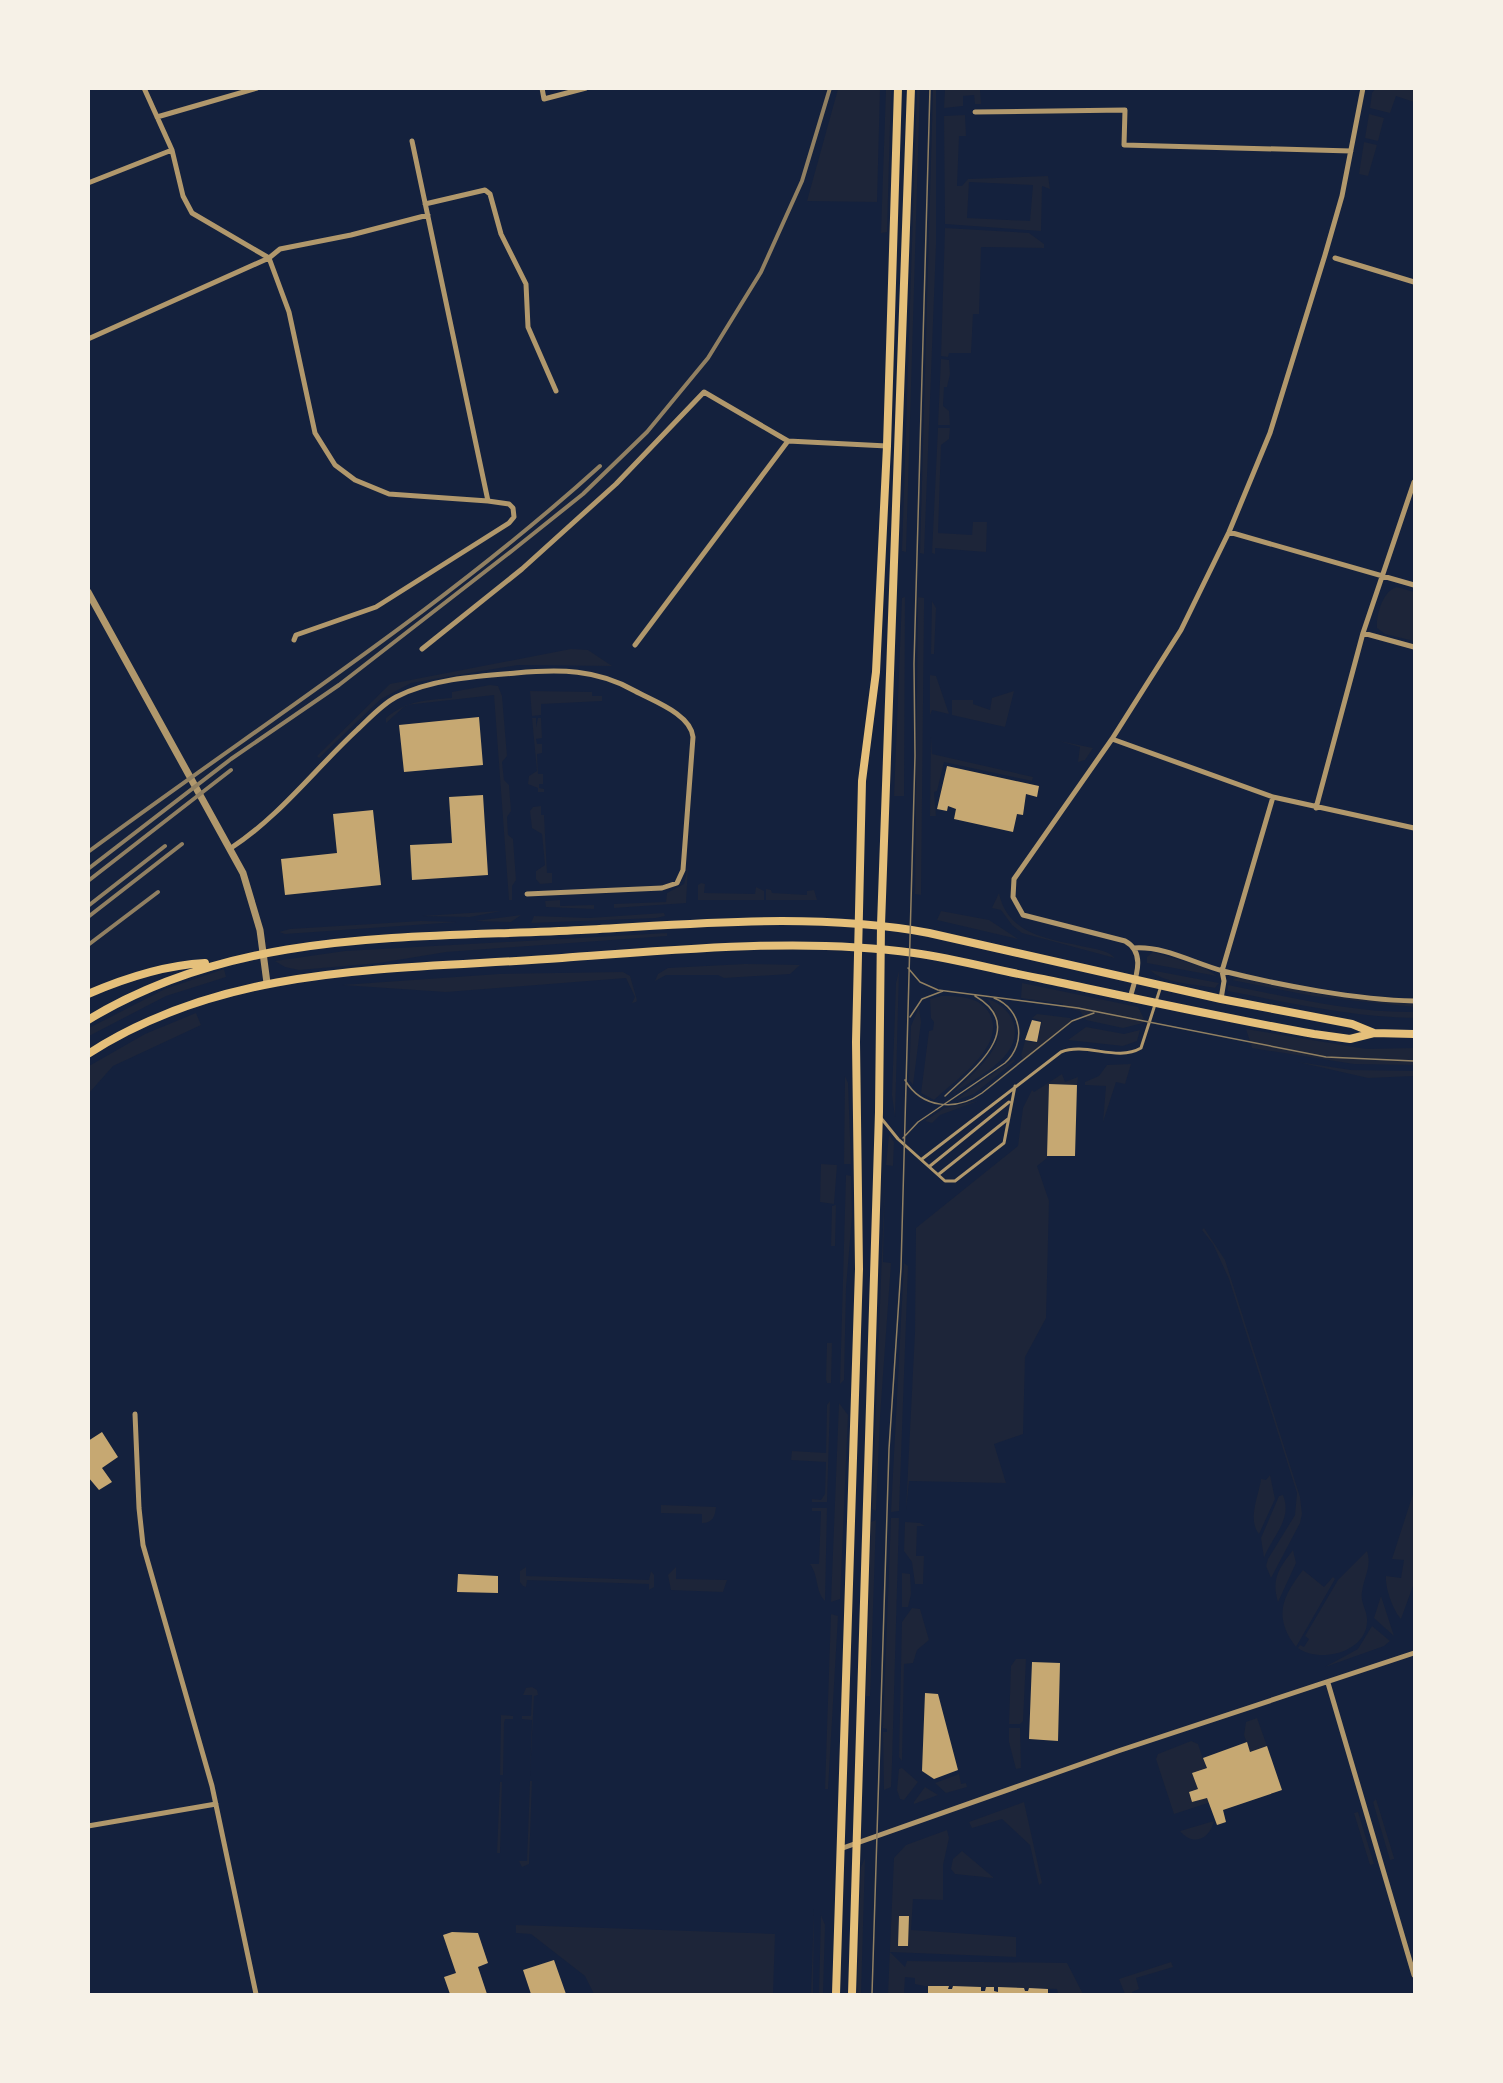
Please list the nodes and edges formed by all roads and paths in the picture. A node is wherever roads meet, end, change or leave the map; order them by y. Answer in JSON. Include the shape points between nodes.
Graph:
{"nodes":[{"id":1,"x":144,"y":88,"type":"edge"},
{"id":2,"x":257,"y":88,"type":"edge"},
{"id":3,"x":542,"y":88,"type":"edge"},
{"id":4,"x":586,"y":88,"type":"edge"},
{"id":5,"x":898,"y":88,"type":"edge"},
{"id":6,"x":911,"y":88,"type":"edge"},
{"id":7,"x":1363,"y":88,"type":"edge"},
{"id":8,"x":975,"y":112,"type":"dead end"},
{"id":9,"x":157,"y":117,"type":"junction"},
{"id":10,"x":412,"y":141,"type":"dead end"},
{"id":11,"x":172,"y":150,"type":"junction"},
{"id":12,"x":1351,"y":151,"type":"junction"},
{"id":13,"x":88,"y":183,"type":"edge"},
{"id":14,"x":425,"y":204,"type":"junction"},
{"id":15,"x":428,"y":215,"type":"junction"},
{"id":16,"x":269,"y":258,"type":"junction"},
{"id":17,"x":1335,"y":258,"type":"dead end"},
{"id":18,"x":1414,"y":282,"type":"edge"},
{"id":19,"x":88,"y":339,"type":"edge"},
{"id":20,"x":556,"y":391,"type":"dead end"},
{"id":21,"x":788,"y":441,"type":"junction"},
{"id":22,"x":887,"y":447,"type":"junction"},
{"id":23,"x":1414,"y":482,"type":"edge"},
{"id":24,"x":488,"y":501,"type":"junction"},
{"id":25,"x":1229,"y":532,"type":"junction"},
{"id":26,"x":1384,"y":577,"type":"junction"},
{"id":27,"x":1414,"y":585,"type":"edge"},
{"id":28,"x":88,"y":592,"type":"edge"},
{"id":29,"x":1363,"y":633,"type":"junction"},
{"id":30,"x":294,"y":640,"type":"dead end"},
{"id":31,"x":635,"y":645,"type":"dead end"},
{"id":32,"x":1414,"y":647,"type":"edge"},
{"id":33,"x":422,"y":649,"type":"dead end"},
{"id":34,"x":1112,"y":739,"type":"junction"},
{"id":35,"x":1273,"y":797,"type":"junction"},
{"id":36,"x":1316,"y":808,"type":"junction"},
{"id":37,"x":1414,"y":828,"type":"edge"},
{"id":38,"x":231,"y":848,"type":"junction"},
{"id":39,"x":527,"y":894,"type":"dead end"},
{"id":40,"x":858,"y":924,"type":"junction"},
{"id":41,"x":881,"y":925,"type":"junction"},
{"id":42,"x":1134,"y":948,"type":"junction"},
{"id":43,"x":857,"y":949,"type":"junction"},
{"id":44,"x":881,"y":950,"type":"junction"},
{"id":45,"x":263,"y":952,"type":"junction"},
{"id":46,"x":219,"y":963,"type":"junction"},
{"id":47,"x":1222,"y":971,"type":"junction"},
{"id":48,"x":1135,"y":980,"type":"junction"},
{"id":49,"x":267,"y":983,"type":"junction"},
{"id":50,"x":1161,"y":986,"type":"junction"},
{"id":51,"x":88,"y":994,"type":"edge"},
{"id":52,"x":1130,"y":998,"type":"junction"},
{"id":53,"x":1221,"y":999,"type":"junction"},
{"id":54,"x":1414,"y":1001,"type":"edge"},
{"id":55,"x":1155,"y":1003,"type":"junction"},
{"id":56,"x":88,"y":1020,"type":"edge"},
{"id":57,"x":1374,"y":1033,"type":"junction"},
{"id":58,"x":1414,"y":1034,"type":"edge"},
{"id":59,"x":88,"y":1054,"type":"edge"},
{"id":60,"x":1016,"y":1084,"type":"junction"},
{"id":61,"x":1011,"y":1101,"type":"junction"},
{"id":62,"x":879,"y":1112,"type":"junction"},
{"id":63,"x":1008,"y":1119,"type":"junction"},
{"id":64,"x":922,"y":1159,"type":"junction"},
{"id":65,"x":930,"y":1166,"type":"junction"},
{"id":66,"x":939,"y":1175,"type":"junction"},
{"id":67,"x":135,"y":1414,"type":"dead end"},
{"id":68,"x":1414,"y":1653,"type":"edge"},
{"id":69,"x":1328,"y":1683,"type":"junction"},
{"id":70,"x":216,"y":1804,"type":"junction"},
{"id":71,"x":88,"y":1826,"type":"edge"},
{"id":72,"x":856,"y":1843,"type":"junction"},
{"id":73,"x":840,"y":1849,"type":"junction"},
{"id":74,"x":1413,"y":1967,"type":"edge"},
{"id":75,"x":1414,"y":1974,"type":"edge"},
{"id":76,"x":256,"y":1995,"type":"edge"},
{"id":77,"x":836,"y":1995,"type":"edge"},
{"id":78,"x":852,"y":1995,"type":"edge"}],
"edges":[{"from":1,"to":9,"type":"street"},
{"from":2,"to":9,"type":"street"},
{"from":3,"to":4,"type":"street","via":[[544,99]]},
{"from":5,"to":22,"type":"main road"},
{"from":6,"to":41,"type":"main road"},
{"from":7,"to":12,"type":"street"},
{"from":8,"to":12,"type":"street","via":[[1125,110],[1124,145]]},
{"from":9,"to":11,"type":"street"},
{"from":10,"to":14,"type":"street"},
{"from":11,"to":13,"type":"street"},
{"from":11,"to":16,"type":"street","via":[[183,196],[192,213]]},
{"from":12,"to":25,"type":"street","via":[[1325,255],[1274,422]]},
{"from":14,"to":15,"type":"street"},
{"from":14,"to":20,"type":"street","via":[[485,190],[490,194],[501,234],[526,284],[528,327]]},
{"from":15,"to":16,"type":"street","via":[[280,249]]},
{"from":15,"to":24,"type":"street"},
{"from":16,"to":19,"type":"street"},
{"from":16,"to":24,"type":"street","via":[[289,312],[315,432],[335,465],[355,480],[389,494]]},
{"from":17,"to":18,"type":"street"},
{"from":21,"to":22,"type":"street"},
{"from":21,"to":31,"type":"street"},
{"from":21,"to":33,"type":"street","via":[[704,392],[616,484],[522,569]]},
{"from":22,"to":40,"type":"main road","via":[[876,672],[862,781]]},
{"from":23,"to":26,"type":"street"},
{"from":24,"to":30,"type":"street","via":[[509,504],[514,514],[509,523],[394,598],[308,629]]},
{"from":25,"to":26,"type":"street"},
{"from":25,"to":34,"type":"street","via":[[1181,630]]},
{"from":26,"to":27,"type":"street"},
{"from":26,"to":29,"type":"street"},
{"from":28,"to":38,"type":"street"},
{"from":29,"to":32,"type":"street"},
{"from":29,"to":36,"type":"street"},
{"from":34,"to":35,"type":"street"},
{"from":34,"to":42,"type":"street","via":[[1014,879],[1012,889],[1023,915],[1125,941]]},
{"from":35,"to":36,"type":"street"},
{"from":35,"to":47,"type":"street"},
{"from":36,"to":37,"type":"street"},
{"from":38,"to":39,"type":"street","via":[[261,827],[384,705],[407,692],[509,673],[596,673],[613,678],[687,722],[693,737],[683,870],[676,883],[662,888]]},
{"from":38,"to":45,"type":"street","via":[[243,873]]},
{"from":40,"to":41,"type":"main road"},
{"from":40,"to":43,"type":"main road"},
{"from":40,"to":45,"type":"main road","via":[[693,924],[370,940]]},
{"from":41,"to":44,"type":"main road"},
{"from":41,"to":48,"type":"main road"},
{"from":42,"to":47,"type":"street","via":[[1149,947]]},
{"from":42,"to":48,"type":"street","via":[[1138,960]]},
{"from":43,"to":44,"type":"main road"},
{"from":43,"to":49,"type":"main road","via":[[707,949],[366,972]]},
{"from":43,"to":73,"type":"main road","via":[[860,1269]]},
{"from":44,"to":52,"type":"main road","via":[[926,955]]},
{"from":44,"to":62,"type":"main road"},
{"from":45,"to":46,"type":"main road"},
{"from":45,"to":49,"type":"street"},
{"from":46,"to":51,"type":"main road","via":[[185,964]]},
{"from":46,"to":56,"type":"main road","via":[[143,990]]},
{"from":47,"to":53,"type":"street"},
{"from":47,"to":54,"type":"street","via":[[1304,987]]},
{"from":48,"to":50,"type":"main road"},
{"from":48,"to":52,"type":"street"},
{"from":49,"to":59,"type":"main road","via":[[164,1013]]},
{"from":50,"to":53,"type":"main road"},
{"from":50,"to":55,"type":"lane"},
{"from":52,"to":55,"type":"main road"},
{"from":53,"to":57,"type":"main road","via":[[1352,1024]]},
{"from":55,"to":57,"type":"main road","via":[[1350,1039]]},
{"from":55,"to":60,"type":"lane","via":[[1141,1048],[1126,1053],[1065,1050]]},
{"from":57,"to":58,"type":"main road"},
{"from":60,"to":61,"type":"lane"},
{"from":60,"to":64,"type":"lane"},
{"from":61,"to":63,"type":"lane"},
{"from":61,"to":65,"type":"lane"},
{"from":62,"to":64,"type":"lane","via":[[898,1139]]},
{"from":62,"to":72,"type":"main road"},
{"from":63,"to":66,"type":"lane"},
{"from":63,"to":66,"type":"lane","via":[[1006,1137],[995,1152],[957,1181],[947,1181]]},
{"from":64,"to":65,"type":"lane"},
{"from":65,"to":66,"type":"lane"},
{"from":67,"to":70,"type":"street","via":[[143,1545]]},
{"from":68,"to":69,"type":"street"},
{"from":69,"to":72,"type":"street","via":[[1118,1751]]},
{"from":69,"to":74,"type":"street"},
{"from":70,"to":71,"type":"street"},
{"from":70,"to":76,"type":"street"},
{"from":72,"to":73,"type":"street"},
{"from":72,"to":78,"type":"main road"},
{"from":73,"to":77,"type":"main road"},
{"from":74,"to":75,"type":"street"}]}
